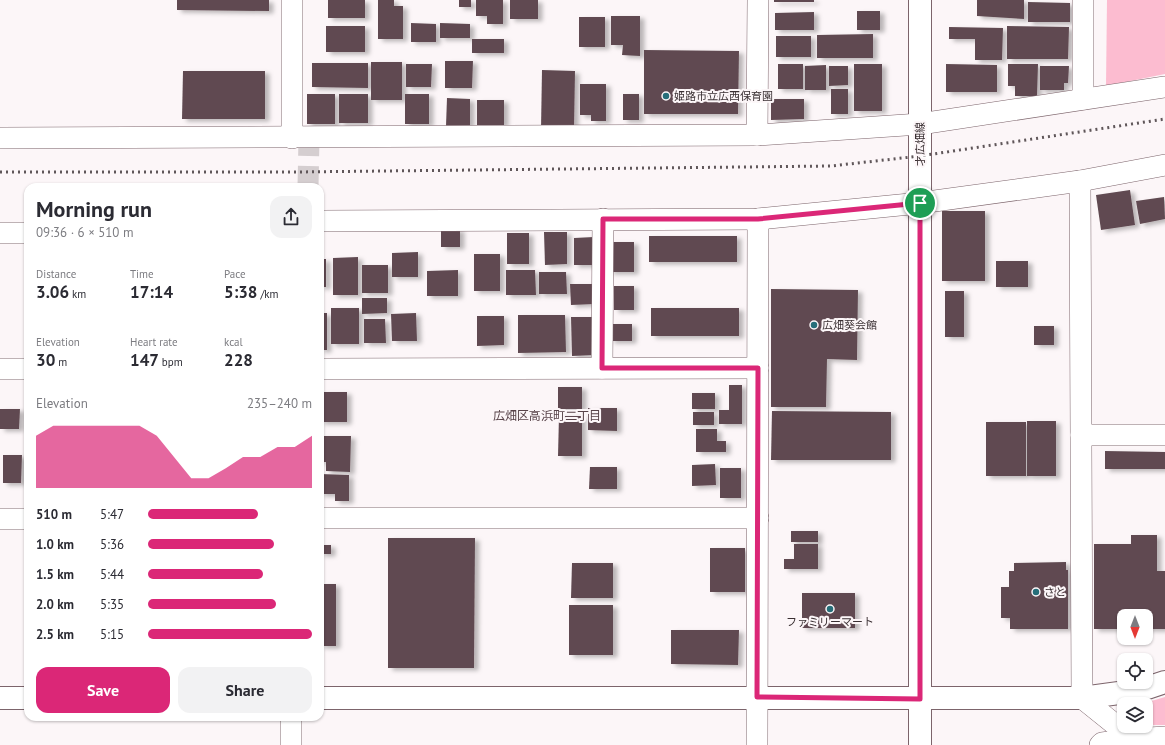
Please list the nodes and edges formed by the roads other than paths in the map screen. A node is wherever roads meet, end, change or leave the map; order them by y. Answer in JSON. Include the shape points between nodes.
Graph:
{"nodes":[{"id":1,"x":292,"y":0,"type":"edge"},
{"id":2,"x":758,"y":0,"type":"edge"},
{"id":3,"x":920,"y":0,"type":"edge"},
{"id":4,"x":1083,"y":0,"type":"edge"},
{"id":5,"x":1165,"y":87,"type":"edge"},
{"id":6,"x":1082,"y":99,"type":"junction"},
{"id":7,"x":920,"y":124,"type":"junction"},
{"id":8,"x":757,"y":135,"type":"junction"},
{"id":9,"x":0,"y":138,"type":"edge"},
{"id":10,"x":292,"y":138,"type":"junction"},
{"id":11,"x":1165,"y":165,"type":"edge"},
{"id":12,"x":1080,"y":181,"type":"junction"},
{"id":13,"x":920,"y":203,"type":"junction"},
{"id":14,"x":603,"y":219,"type":"junction"},
{"id":15,"x":758,"y":219,"type":"junction"},
{"id":16,"x":324,"y":222,"type":"edge"},
{"id":17,"x":0,"y":234,"type":"edge"},
{"id":18,"x":24,"y":234,"type":"edge"},
{"id":19,"x":602,"y":368,"type":"junction"},
{"id":20,"x":758,"y":368,"type":"junction"},
{"id":21,"x":24,"y":369,"type":"edge"},
{"id":22,"x":324,"y":369,"type":"edge"},
{"id":23,"x":0,"y":370,"type":"edge"},
{"id":24,"x":1081,"y":434,"type":"junction"},
{"id":25,"x":1165,"y":434,"type":"edge"},
{"id":26,"x":324,"y":518,"type":"edge"},
{"id":27,"x":758,"y":518,"type":"junction"},
{"id":28,"x":0,"y":519,"type":"edge"},
{"id":29,"x":24,"y":519,"type":"edge"},
{"id":30,"x":1165,"y":682,"type":"edge"},
{"id":31,"x":757,"y":697,"type":"junction"},
{"id":32,"x":0,"y":698,"type":"edge"},
{"id":33,"x":24,"y":698,"type":"edge"},
{"id":34,"x":324,"y":698,"type":"edge"},
{"id":35,"x":1082,"y":698,"type":"junction"},
{"id":36,"x":920,"y":699,"type":"junction"},
{"id":37,"x":291,"y":721,"type":"edge"},
{"id":38,"x":1133,"y":738,"type":"junction"},
{"id":39,"x":1165,"y":738,"type":"edge"},
{"id":40,"x":291,"y":745,"type":"edge"},
{"id":41,"x":757,"y":745,"type":"edge"},
{"id":42,"x":920,"y":745,"type":"edge"},
{"id":43,"x":1100,"y":745,"type":"edge"}],
"edges":[{"from":1,"to":10,"type":"street"},
{"from":2,"to":8,"type":"street"},
{"from":3,"to":7,"type":"street","name":"才広畑線"},
{"from":4,"to":6,"type":"street"},
{"from":5,"to":6,"type":"street"},
{"from":6,"to":7,"type":"street"},
{"from":7,"to":8,"type":"street"},
{"from":7,"to":13,"type":"street","name":"才広畑線"},
{"from":8,"to":10,"type":"street"},
{"from":9,"to":10,"type":"street"},
{"from":11,"to":12,"type":"street"},
{"from":12,"to":13,"type":"street"},
{"from":12,"to":24,"type":"street"},
{"from":13,"to":15,"type":"street"},
{"from":13,"to":36,"type":"street","name":"才広畑線"},
{"from":14,"to":15,"type":"street"},
{"from":14,"to":16,"type":"street"},
{"from":14,"to":19,"type":"street"},
{"from":15,"to":20,"type":"street"},
{"from":17,"to":18,"type":"street"},
{"from":19,"to":20,"type":"street"},
{"from":19,"to":22,"type":"street"},
{"from":20,"to":27,"type":"street"},
{"from":21,"to":23,"type":"street"},
{"from":24,"to":25,"type":"street"},
{"from":24,"to":35,"type":"street"},
{"from":26,"to":27,"type":"street"},
{"from":27,"to":31,"type":"street"},
{"from":28,"to":29,"type":"street"},
{"from":30,"to":35,"type":"street","via":[[1141,690]]},
{"from":31,"to":34,"type":"street"},
{"from":31,"to":36,"type":"street"},
{"from":31,"to":41,"type":"street"},
{"from":32,"to":33,"type":"street"},
{"from":35,"to":36,"type":"street"},
{"from":35,"to":38,"type":"street"},
{"from":36,"to":42,"type":"street","name":"才広畑線"},
{"from":37,"to":40,"type":"street"},
{"from":38,"to":39,"type":"street"},
{"from":38,"to":43,"type":"street"}]}
